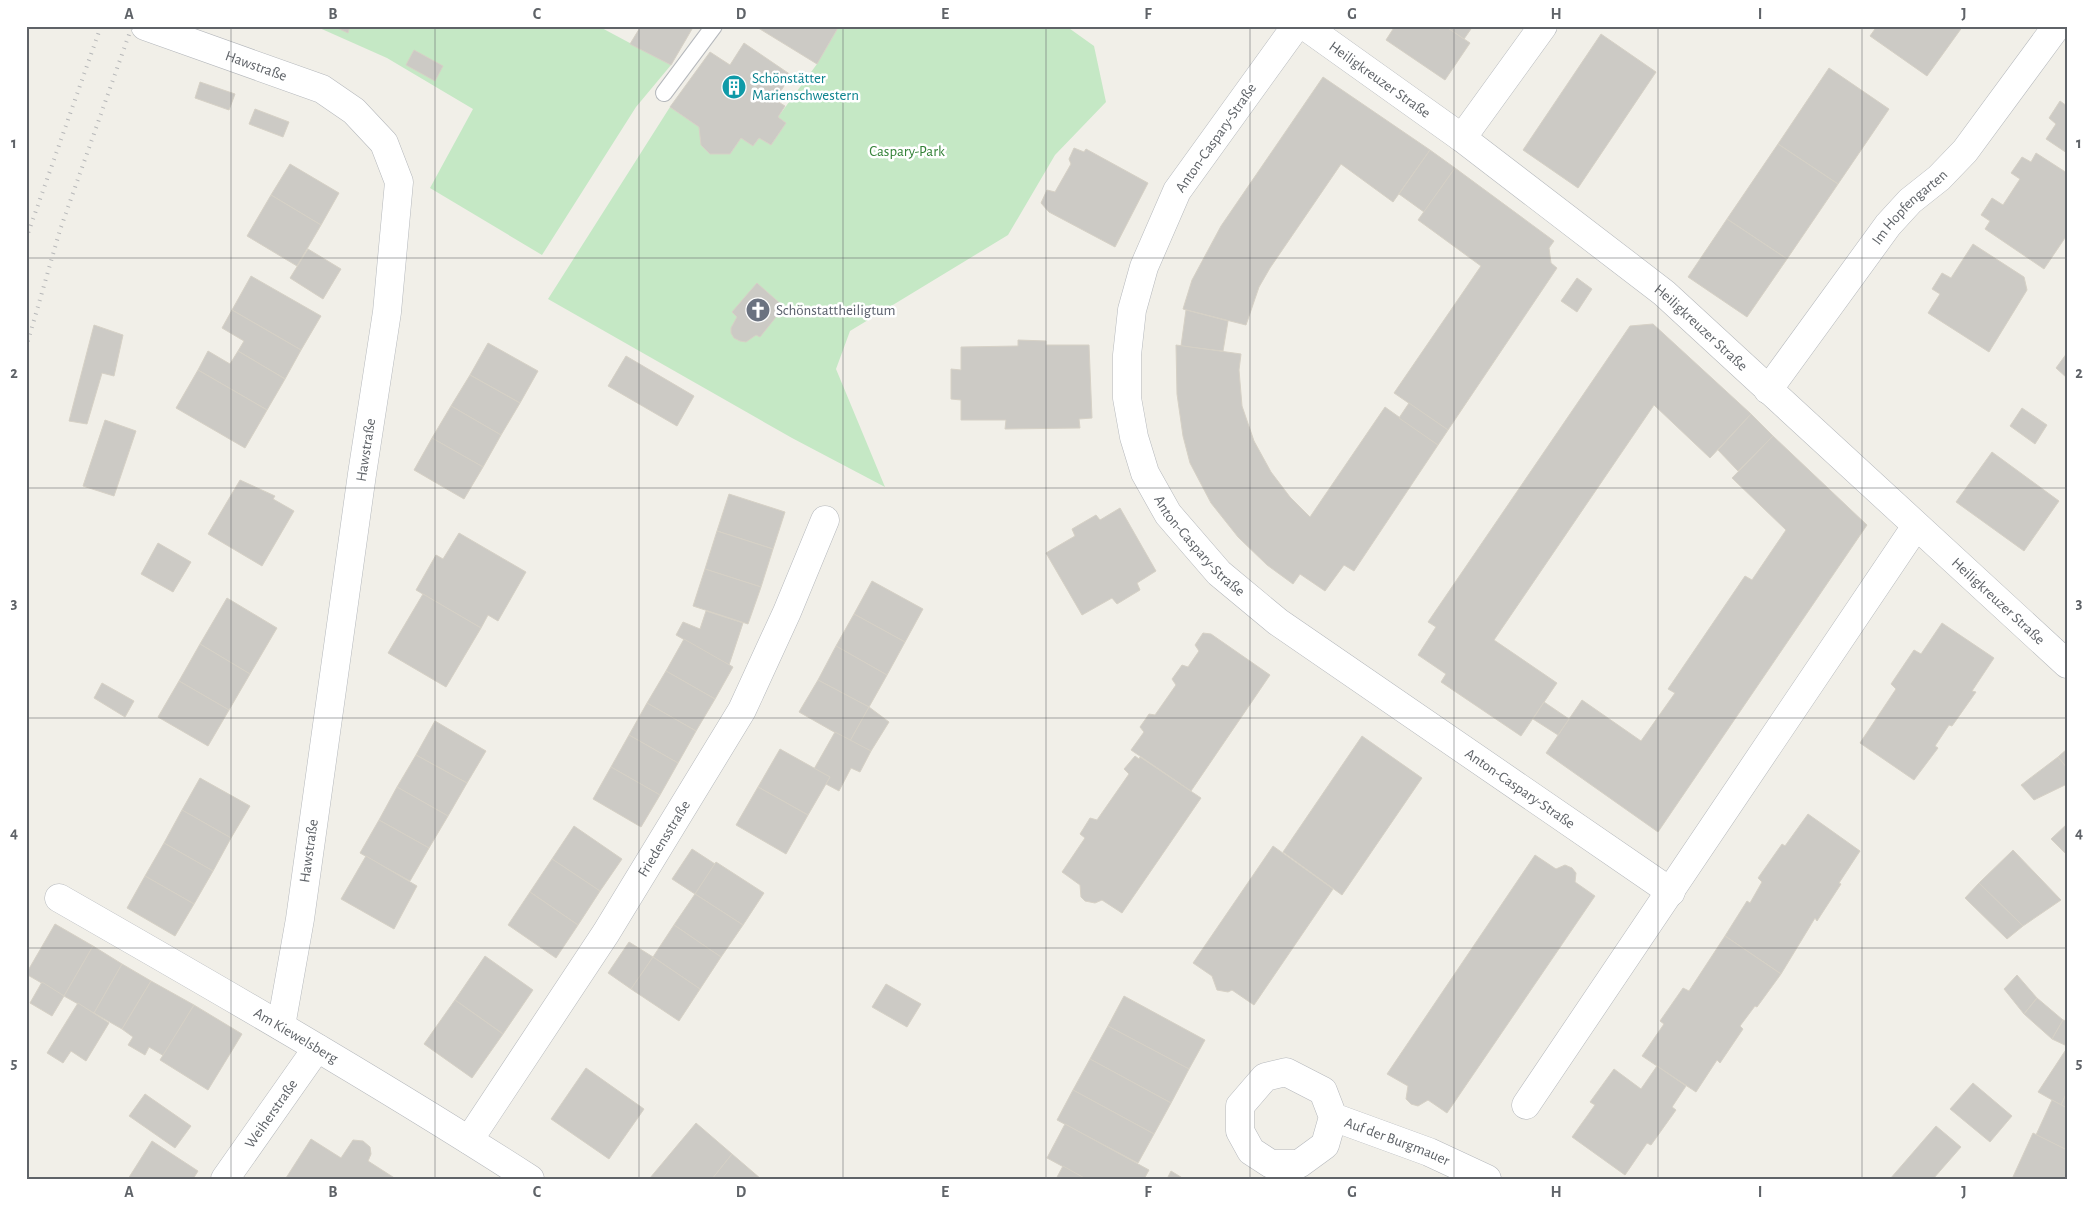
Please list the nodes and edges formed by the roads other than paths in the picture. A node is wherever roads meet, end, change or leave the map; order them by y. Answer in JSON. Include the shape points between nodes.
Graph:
{"nodes":[{"id":1,"x":145,"y":26,"type":"edge"},
{"id":2,"x":714,"y":26,"type":"edge"},
{"id":3,"x":1296,"y":26,"type":"edge"},
{"id":4,"x":1305,"y":26,"type":"edge"},
{"id":5,"x":1543,"y":26,"type":"edge"},
{"id":6,"x":2057,"y":26,"type":"edge"},
{"id":7,"x":664,"y":93,"type":"dead end"},
{"id":8,"x":1462,"y":138,"type":"junction"},
{"id":9,"x":1768,"y":390,"type":"junction"},
{"id":10,"x":825,"y":520,"type":"dead end"},
{"id":11,"x":1916,"y":526,"type":"junction"},
{"id":12,"x":2067,"y":664,"type":"edge"},
{"id":13,"x":1671,"y":892,"type":"junction"},
{"id":14,"x":59,"y":898,"type":"dead end"},
{"id":15,"x":281,"y":1026,"type":"junction"},
{"id":16,"x":317,"y":1048,"type":"junction"},
{"id":17,"x":1526,"y":1105,"type":"dead end"},
{"id":18,"x":1333,"y":1117,"type":"dead end"},
{"id":19,"x":469,"y":1140,"type":"junction"},
{"id":20,"x":225,"y":1179,"type":"edge"},
{"id":21,"x":530,"y":1179,"type":"edge"},
{"id":22,"x":1487,"y":1179,"type":"edge"}],
"edges":[{"from":1,"to":15,"type":"street","name":"Hawstraße","via":[[322,89],[354,112],[384,143],[399,182],[387,312],[300,919]]},
{"from":2,"to":7,"type":"lane"},
{"from":3,"to":13,"type":"street","name":"Anton-Caspary-Straße","via":[[1177,191],[1144,267],[1132,310],[1127,398],[1145,474],[1168,514],[1219,573],[1278,622]]},
{"from":4,"to":8,"type":"street","name":"Heiligkreuzer Straße"},
{"from":5,"to":8,"type":"street"},
{"from":6,"to":9,"type":"street","name":"Im Hopfengarten","via":[[1965,152],[1888,225]]},
{"from":8,"to":9,"type":"street","name":"Heiligkreuzer Straße","via":[[1664,293]]},
{"from":9,"to":11,"type":"street","name":"Heiligkreuzer Straße"},
{"from":10,"to":19,"type":"street","name":"Friedensstraße","via":[[742,710],[606,932]]},
{"from":11,"to":12,"type":"street","name":"Heiligkreuzer Straße"},
{"from":11,"to":13,"type":"street"},
{"from":13,"to":17,"type":"street"},
{"from":14,"to":15,"type":"street","name":"Am Kiewelsberg"},
{"from":15,"to":16,"type":"street","name":"Am Kiewelsberg"},
{"from":16,"to":19,"type":"street","name":"Am Kiewelsberg"},
{"from":16,"to":20,"type":"street","name":"Weiherstraße"},
{"from":18,"to":22,"type":"street","name":"Auf der Burgmauer","via":[[1429,1152]]},
{"from":19,"to":21,"type":"street","name":"Am Kiewelsberg"}]}
